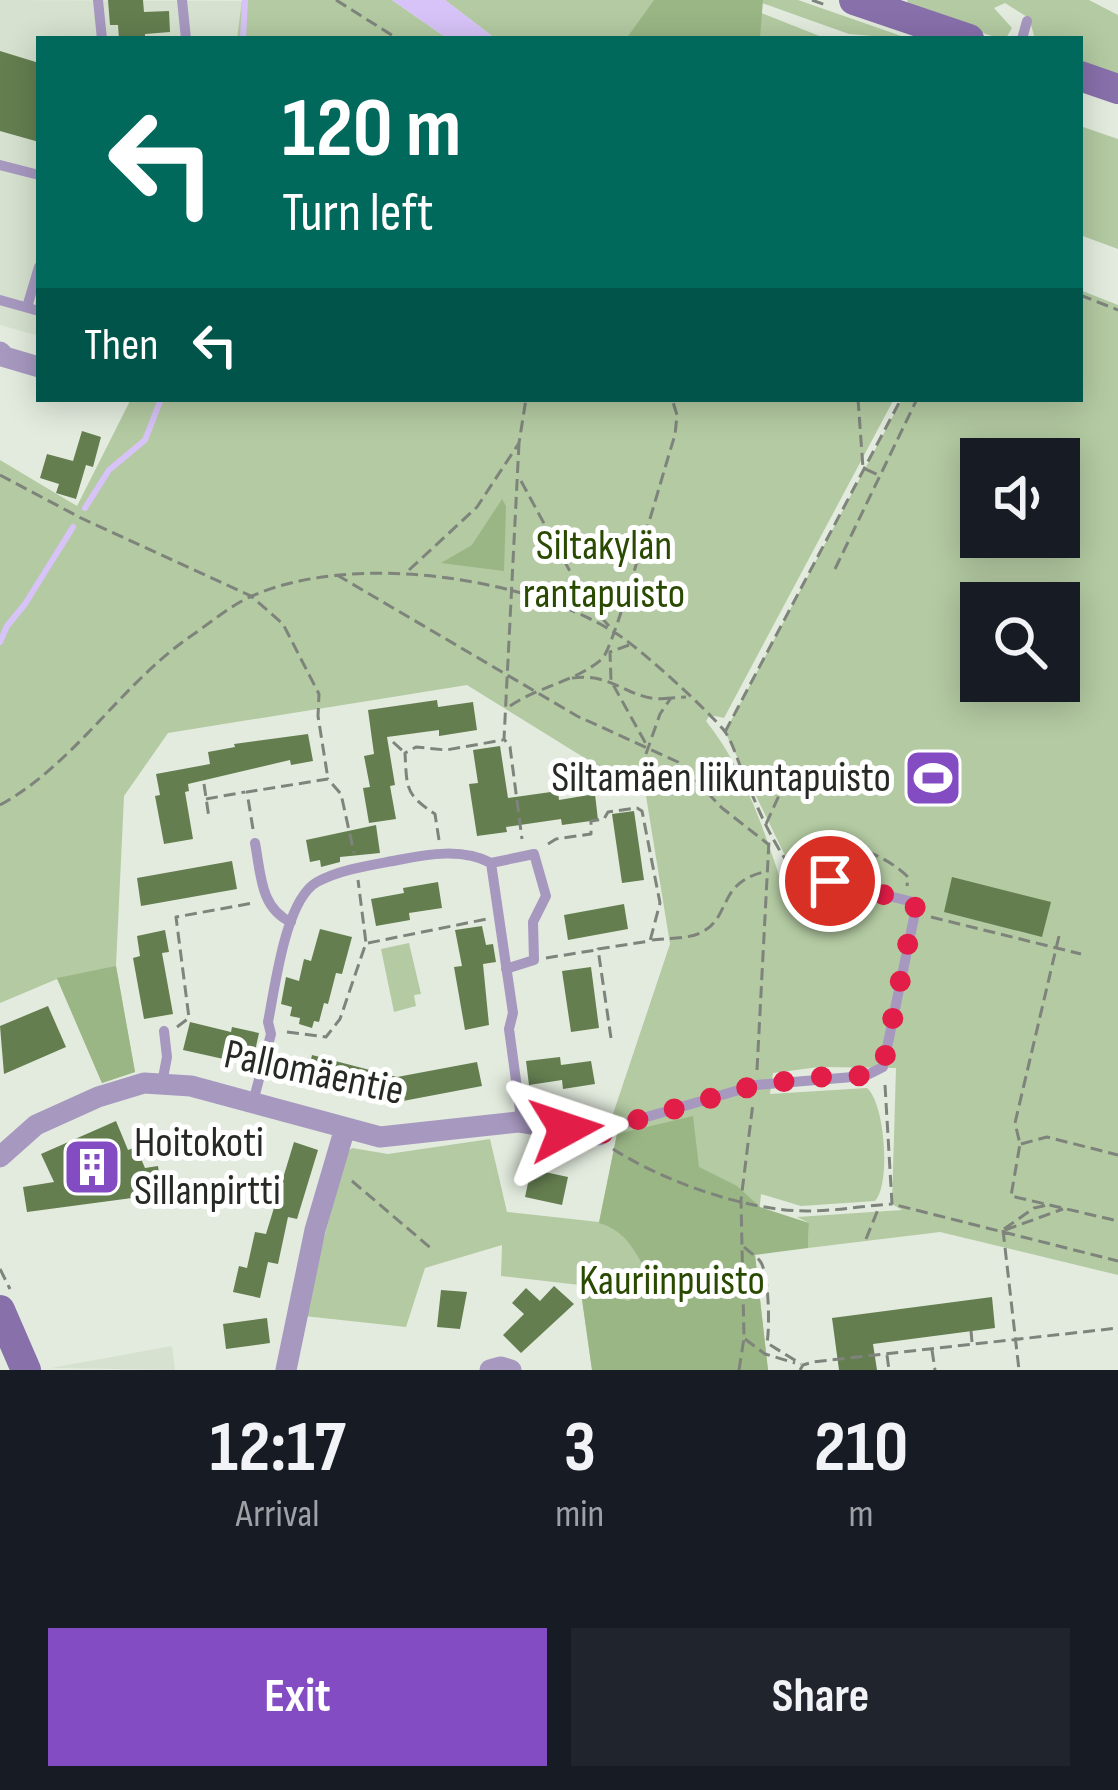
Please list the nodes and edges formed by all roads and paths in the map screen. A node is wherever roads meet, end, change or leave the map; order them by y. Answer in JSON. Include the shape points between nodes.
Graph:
{"nodes":[{"id":1,"x":98,"y":0,"type":"edge"},
{"id":2,"x":182,"y":0,"type":"edge"},
{"id":3,"x":336,"y":0,"type":"edge"},
{"id":4,"x":854,"y":0,"type":"edge"},
{"id":5,"x":1027,"y":21,"type":"dead end"},
{"id":6,"x":102,"y":36,"type":"edge"},
{"id":7,"x":186,"y":36,"type":"edge"},
{"id":8,"x":393,"y":36,"type":"edge"},
{"id":9,"x":960,"y":36,"type":"edge"},
{"id":10,"x":1023,"y":36,"type":"edge"},
{"id":11,"x":1083,"y":77,"type":"edge"},
{"id":12,"x":1118,"y":89,"type":"edge"},
{"id":13,"x":0,"y":165,"type":"edge"},
{"id":14,"x":36,"y":174,"type":"edge"},
{"id":15,"x":1083,"y":296,"type":"edge"},
{"id":16,"x":0,"y":300,"type":"edge"},
{"id":17,"x":33,"y":309,"type":"edge"},
{"id":18,"x":1118,"y":310,"type":"edge"},
{"id":19,"x":0,"y":352,"type":"edge"},
{"id":20,"x":36,"y":366,"type":"edge"},
{"id":21,"x":525,"y":402,"type":"edge"},
{"id":22,"x":673,"y":402,"type":"edge"},
{"id":23,"x":858,"y":402,"type":"edge"},
{"id":24,"x":899,"y":402,"type":"edge"},
{"id":25,"x":916,"y":402,"type":"edge"},
{"id":26,"x":518,"y":443,"type":"junction"},
{"id":27,"x":863,"y":468,"type":"junction"},
{"id":28,"x":0,"y":475,"type":"edge"},
{"id":29,"x":518,"y":476,"type":"junction"},
{"id":30,"x":881,"y":476,"type":"junction"},
{"id":31,"x":835,"y":569,"type":"dead end"},
{"id":32,"x":407,"y":572,"type":"junction"},
{"id":33,"x":333,"y":574,"type":"junction"},
{"id":34,"x":514,"y":591,"type":"junction"},
{"id":35,"x":251,"y":596,"type":"junction"},
{"id":36,"x":614,"y":632,"type":"junction"},
{"id":37,"x":631,"y":645,"type":"junction"},
{"id":38,"x":610,"y":652,"type":"junction"},
{"id":39,"x":509,"y":678,"type":"junction"},
{"id":40,"x":570,"y":678,"type":"junction"},
{"id":41,"x":611,"y":681,"type":"junction"},
{"id":42,"x":531,"y":691,"type":"junction"},
{"id":43,"x":688,"y":697,"type":"junction"},
{"id":44,"x":671,"y":698,"type":"junction"},
{"id":45,"x":508,"y":707,"type":"junction"},
{"id":46,"x":725,"y":731,"type":"junction"},
{"id":47,"x":504,"y":740,"type":"junction"},
{"id":48,"x":393,"y":742,"type":"dead end"},
{"id":49,"x":647,"y":746,"type":"junction"},
{"id":50,"x":405,"y":754,"type":"junction"},
{"id":51,"x":328,"y":778,"type":"dead end"},
{"id":52,"x":204,"y":784,"type":"dead end"},
{"id":53,"x":634,"y":788,"type":"dead end"},
{"id":54,"x":782,"y":789,"type":"dead end"},
{"id":55,"x":247,"y":792,"type":"dead end"},
{"id":56,"x":206,"y":799,"type":"junction"},
{"id":57,"x":0,"y":805,"type":"edge"},
{"id":58,"x":208,"y":818,"type":"dead end"},
{"id":59,"x":765,"y":825,"type":"junction"},
{"id":60,"x":815,"y":838,"type":"dead end"},
{"id":61,"x":255,"y":843,"type":"dead end"},
{"id":62,"x":770,"y":845,"type":"dead end"},
{"id":63,"x":442,"y":854,"type":"junction"},
{"id":64,"x":529,"y":855,"type":"junction"},
{"id":65,"x":491,"y":863,"type":"junction"},
{"id":66,"x":770,"y":870,"type":"dead end"},
{"id":67,"x":793,"y":872,"type":"joint"},
{"id":68,"x":904,"y":900,"type":"junction"},
{"id":69,"x":266,"y":901,"type":"junction"},
{"id":70,"x":914,"y":914,"type":"junction"},
{"id":71,"x":498,"y":918,"type":"junction"},
{"id":72,"x":292,"y":922,"type":"junction"},
{"id":73,"x":1059,"y":936,"type":"dead end"},
{"id":74,"x":650,"y":940,"type":"junction"},
{"id":75,"x":366,"y":944,"type":"dead end"},
{"id":76,"x":1056,"y":947,"type":"junction"},
{"id":77,"x":598,"y":950,"type":"junction"},
{"id":78,"x":1081,"y":954,"type":"dead end"},
{"id":79,"x":534,"y":960,"type":"junction"},
{"id":80,"x":506,"y":969,"type":"junction"},
{"id":81,"x":1029,"y":1014,"type":"dead end"},
{"id":82,"x":1040,"y":1016,"type":"junction"},
{"id":83,"x":164,"y":1031,"type":"joint"},
{"id":84,"x":611,"y":1038,"type":"dead end"},
{"id":85,"x":883,"y":1067,"type":"junction"},
{"id":86,"x":162,"y":1083,"type":"junction"},
{"id":87,"x":253,"y":1102,"type":"junction"},
{"id":88,"x":518,"y":1122,"type":"junction"},
{"id":89,"x":345,"y":1129,"type":"junction"},
{"id":90,"x":599,"y":1135,"type":"junction"},
{"id":91,"x":1020,"y":1144,"type":"junction"},
{"id":92,"x":1118,"y":1155,"type":"edge"},
{"id":93,"x":0,"y":1157,"type":"edge"},
{"id":94,"x":334,"y":1166,"type":"junction"},
{"id":95,"x":892,"y":1204,"type":"junction"},
{"id":96,"x":1049,"y":1204,"type":"junction"},
{"id":97,"x":879,"y":1205,"type":"junction"},
{"id":98,"x":1065,"y":1208,"type":"junction"},
{"id":99,"x":1118,"y":1221,"type":"edge"},
{"id":100,"x":1003,"y":1230,"type":"junction"},
{"id":101,"x":866,"y":1239,"type":"dead end"},
{"id":102,"x":744,"y":1247,"type":"dead end"},
{"id":103,"x":433,"y":1250,"type":"dead end"},
{"id":104,"x":1118,"y":1261,"type":"edge"},
{"id":105,"x":0,"y":1310,"type":"edge"},
{"id":106,"x":1118,"y":1328,"type":"edge"},
{"id":107,"x":971,"y":1331,"type":"dead end"},
{"id":108,"x":744,"y":1338,"type":"dead end"},
{"id":109,"x":1015,"y":1339,"type":"junction"},
{"id":110,"x":917,"y":1342,"type":"dead end"},
{"id":111,"x":972,"y":1343,"type":"junction"},
{"id":112,"x":867,"y":1347,"type":"dead end"},
{"id":113,"x":932,"y":1348,"type":"junction"},
{"id":114,"x":917,"y":1349,"type":"junction"},
{"id":115,"x":887,"y":1353,"type":"junction"},
{"id":116,"x":867,"y":1355,"type":"junction"},
{"id":117,"x":801,"y":1368,"type":"edge"},
{"id":118,"x":26,"y":1370,"type":"edge"},
{"id":119,"x":286,"y":1370,"type":"edge"},
{"id":120,"x":490,"y":1370,"type":"edge"},
{"id":121,"x":511,"y":1370,"type":"edge"},
{"id":122,"x":889,"y":1370,"type":"edge"},
{"id":123,"x":935,"y":1370,"type":"edge"},
{"id":124,"x":1019,"y":1370,"type":"edge"}],
"edges":[{"from":1,"to":6,"type":"lane"},
{"from":2,"to":7,"type":"lane"},
{"from":3,"to":8,"type":"path"},
{"from":4,"to":9,"type":"street"},
{"from":5,"to":10,"type":"lane"},
{"from":11,"to":12,"type":"street"},
{"from":13,"to":14,"type":"lane"},
{"from":15,"to":18,"type":"path"},
{"from":16,"to":17,"type":"lane"},
{"from":19,"to":20,"type":"street"},
{"from":21,"to":26,"type":"path"},
{"from":22,"to":36,"type":"path","via":[[675,435]]},
{"from":23,"to":27,"type":"path"},
{"from":24,"to":27,"type":"path"},
{"from":25,"to":30,"type":"path"},
{"from":26,"to":29,"type":"path"},
{"from":26,"to":32,"type":"path","via":[[477,507]]},
{"from":27,"to":30,"type":"path"},
{"from":27,"to":46,"type":"path"},
{"from":28,"to":35,"type":"path"},
{"from":29,"to":34,"type":"path"},
{"from":29,"to":36,"type":"path","via":[[585,598]]},
{"from":30,"to":31,"type":"path"},
{"from":32,"to":33,"type":"path"},
{"from":32,"to":34,"type":"path"},
{"from":33,"to":35,"type":"path"},
{"from":33,"to":39,"type":"path"},
{"from":34,"to":36,"type":"path"},
{"from":34,"to":39,"type":"path"},
{"from":35,"to":51,"type":"path","via":[[283,624],[315,684]]},
{"from":35,"to":57,"type":"path","via":[[185,640],[54,765]]},
{"from":36,"to":37,"type":"path"},
{"from":36,"to":38,"type":"path"},
{"from":37,"to":38,"type":"path"},
{"from":37,"to":43,"type":"path"},
{"from":38,"to":40,"type":"path"},
{"from":38,"to":41,"type":"path"},
{"from":39,"to":42,"type":"path"},
{"from":39,"to":45,"type":"path"},
{"from":40,"to":41,"type":"path"},
{"from":40,"to":42,"type":"path"},
{"from":41,"to":44,"type":"path","via":[[646,699]]},
{"from":41,"to":49,"type":"path"},
{"from":42,"to":45,"type":"path"},
{"from":42,"to":49,"type":"path"},
{"from":43,"to":44,"type":"path"},
{"from":43,"to":46,"type":"path"},
{"from":44,"to":49,"type":"path"},
{"from":45,"to":47,"type":"path"},
{"from":46,"to":59,"type":"path"},
{"from":47,"to":50,"type":"path"},
{"from":47,"to":64,"type":"path"},
{"from":48,"to":50,"type":"path"},
{"from":49,"to":53,"type":"path"},
{"from":49,"to":62,"type":"path","via":[[678,762]]},
{"from":50,"to":63,"type":"path","via":[[407,789],[435,814]]},
{"from":52,"to":56,"type":"path"},
{"from":54,"to":59,"type":"path"},
{"from":55,"to":56,"type":"path"},
{"from":56,"to":58,"type":"path"},
{"from":59,"to":67,"type":"path"},
{"from":60,"to":68,"type":"path","via":[[894,864],[908,878]]},
{"from":61,"to":69,"type":"lane"},
{"from":63,"to":65,"type":"lane"},
{"from":63,"to":72,"type":"lane","via":[[312,884]]},
{"from":64,"to":65,"type":"lane"},
{"from":64,"to":74,"type":"path","via":[[556,839],[591,834],[591,821],[608,812],[642,811],[660,903]]},
{"from":64,"to":79,"type":"lane","via":[[546,896],[532,922]]},
{"from":65,"to":71,"type":"lane"},
{"from":66,"to":74,"type":"path","via":[[735,885],[700,934]]},
{"from":67,"to":68,"type":"lane"},
{"from":68,"to":70,"type":"lane","via":[[916,903]]},
{"from":69,"to":72,"type":"lane"},
{"from":69,"to":83,"type":"path","via":[[176,917],[189,1018]]},
{"from":70,"to":76,"type":"path"},
{"from":70,"to":85,"type":"lane"},
{"from":71,"to":75,"type":"path"},
{"from":71,"to":80,"type":"lane"},
{"from":72,"to":87,"type":"lane"},
{"from":73,"to":76,"type":"path"},
{"from":74,"to":77,"type":"path"},
{"from":76,"to":78,"type":"path"},
{"from":76,"to":82,"type":"path"},
{"from":77,"to":79,"type":"path"},
{"from":77,"to":84,"type":"path"},
{"from":79,"to":80,"type":"lane"},
{"from":80,"to":88,"type":"lane"},
{"from":81,"to":82,"type":"path"},
{"from":82,"to":91,"type":"path","via":[[1015,1124]]},
{"from":83,"to":86,"type":"lane"},
{"from":85,"to":90,"type":"lane","name":"Pallomäentie","via":[[865,1076],[756,1085]]},
{"from":85,"to":95,"type":"path"},
{"from":86,"to":87,"type":"street","name":"Pallomäentie"},
{"from":86,"to":93,"type":"street","name":"Pallomäentie","via":[[114,1091],[36,1125]]},
{"from":87,"to":89,"type":"street","name":"Pallomäentie","via":[[307,1109]]},
{"from":88,"to":89,"type":"street","name":"Pallomäentie","via":[[399,1138]]},
{"from":88,"to":90,"type":"street","name":"Pallomäentie"},
{"from":89,"to":94,"type":"street"},
{"from":90,"to":97,"type":"path","via":[[646,1170],[709,1193],[804,1212]]},
{"from":91,"to":92,"type":"path","via":[[1047,1137]]},
{"from":91,"to":96,"type":"path","via":[[1010,1196]]},
{"from":94,"to":103,"type":"path"},
{"from":94,"to":119,"type":"street"},
{"from":95,"to":97,"type":"path"},
{"from":95,"to":100,"type":"path"},
{"from":96,"to":98,"type":"path"},
{"from":96,"to":100,"type":"path"},
{"from":97,"to":101,"type":"path"},
{"from":98,"to":99,"type":"path"},
{"from":98,"to":100,"type":"path"},
{"from":100,"to":104,"type":"path"},
{"from":100,"to":109,"type":"path"},
{"from":102,"to":117,"type":"path","via":[[767,1275],[767,1342]]},
{"from":105,"to":118,"type":"street"},
{"from":106,"to":109,"type":"path"},
{"from":107,"to":111,"type":"path"},
{"from":108,"to":117,"type":"path"},
{"from":109,"to":111,"type":"path"},
{"from":109,"to":124,"type":"path"},
{"from":110,"to":114,"type":"path"},
{"from":111,"to":113,"type":"path"},
{"from":112,"to":116,"type":"path"},
{"from":113,"to":114,"type":"path"},
{"from":113,"to":123,"type":"path"},
{"from":114,"to":115,"type":"path"},
{"from":115,"to":116,"type":"path"},
{"from":115,"to":122,"type":"path"},
{"from":116,"to":117,"type":"path"},
{"from":120,"to":121,"type":"street"}]}
